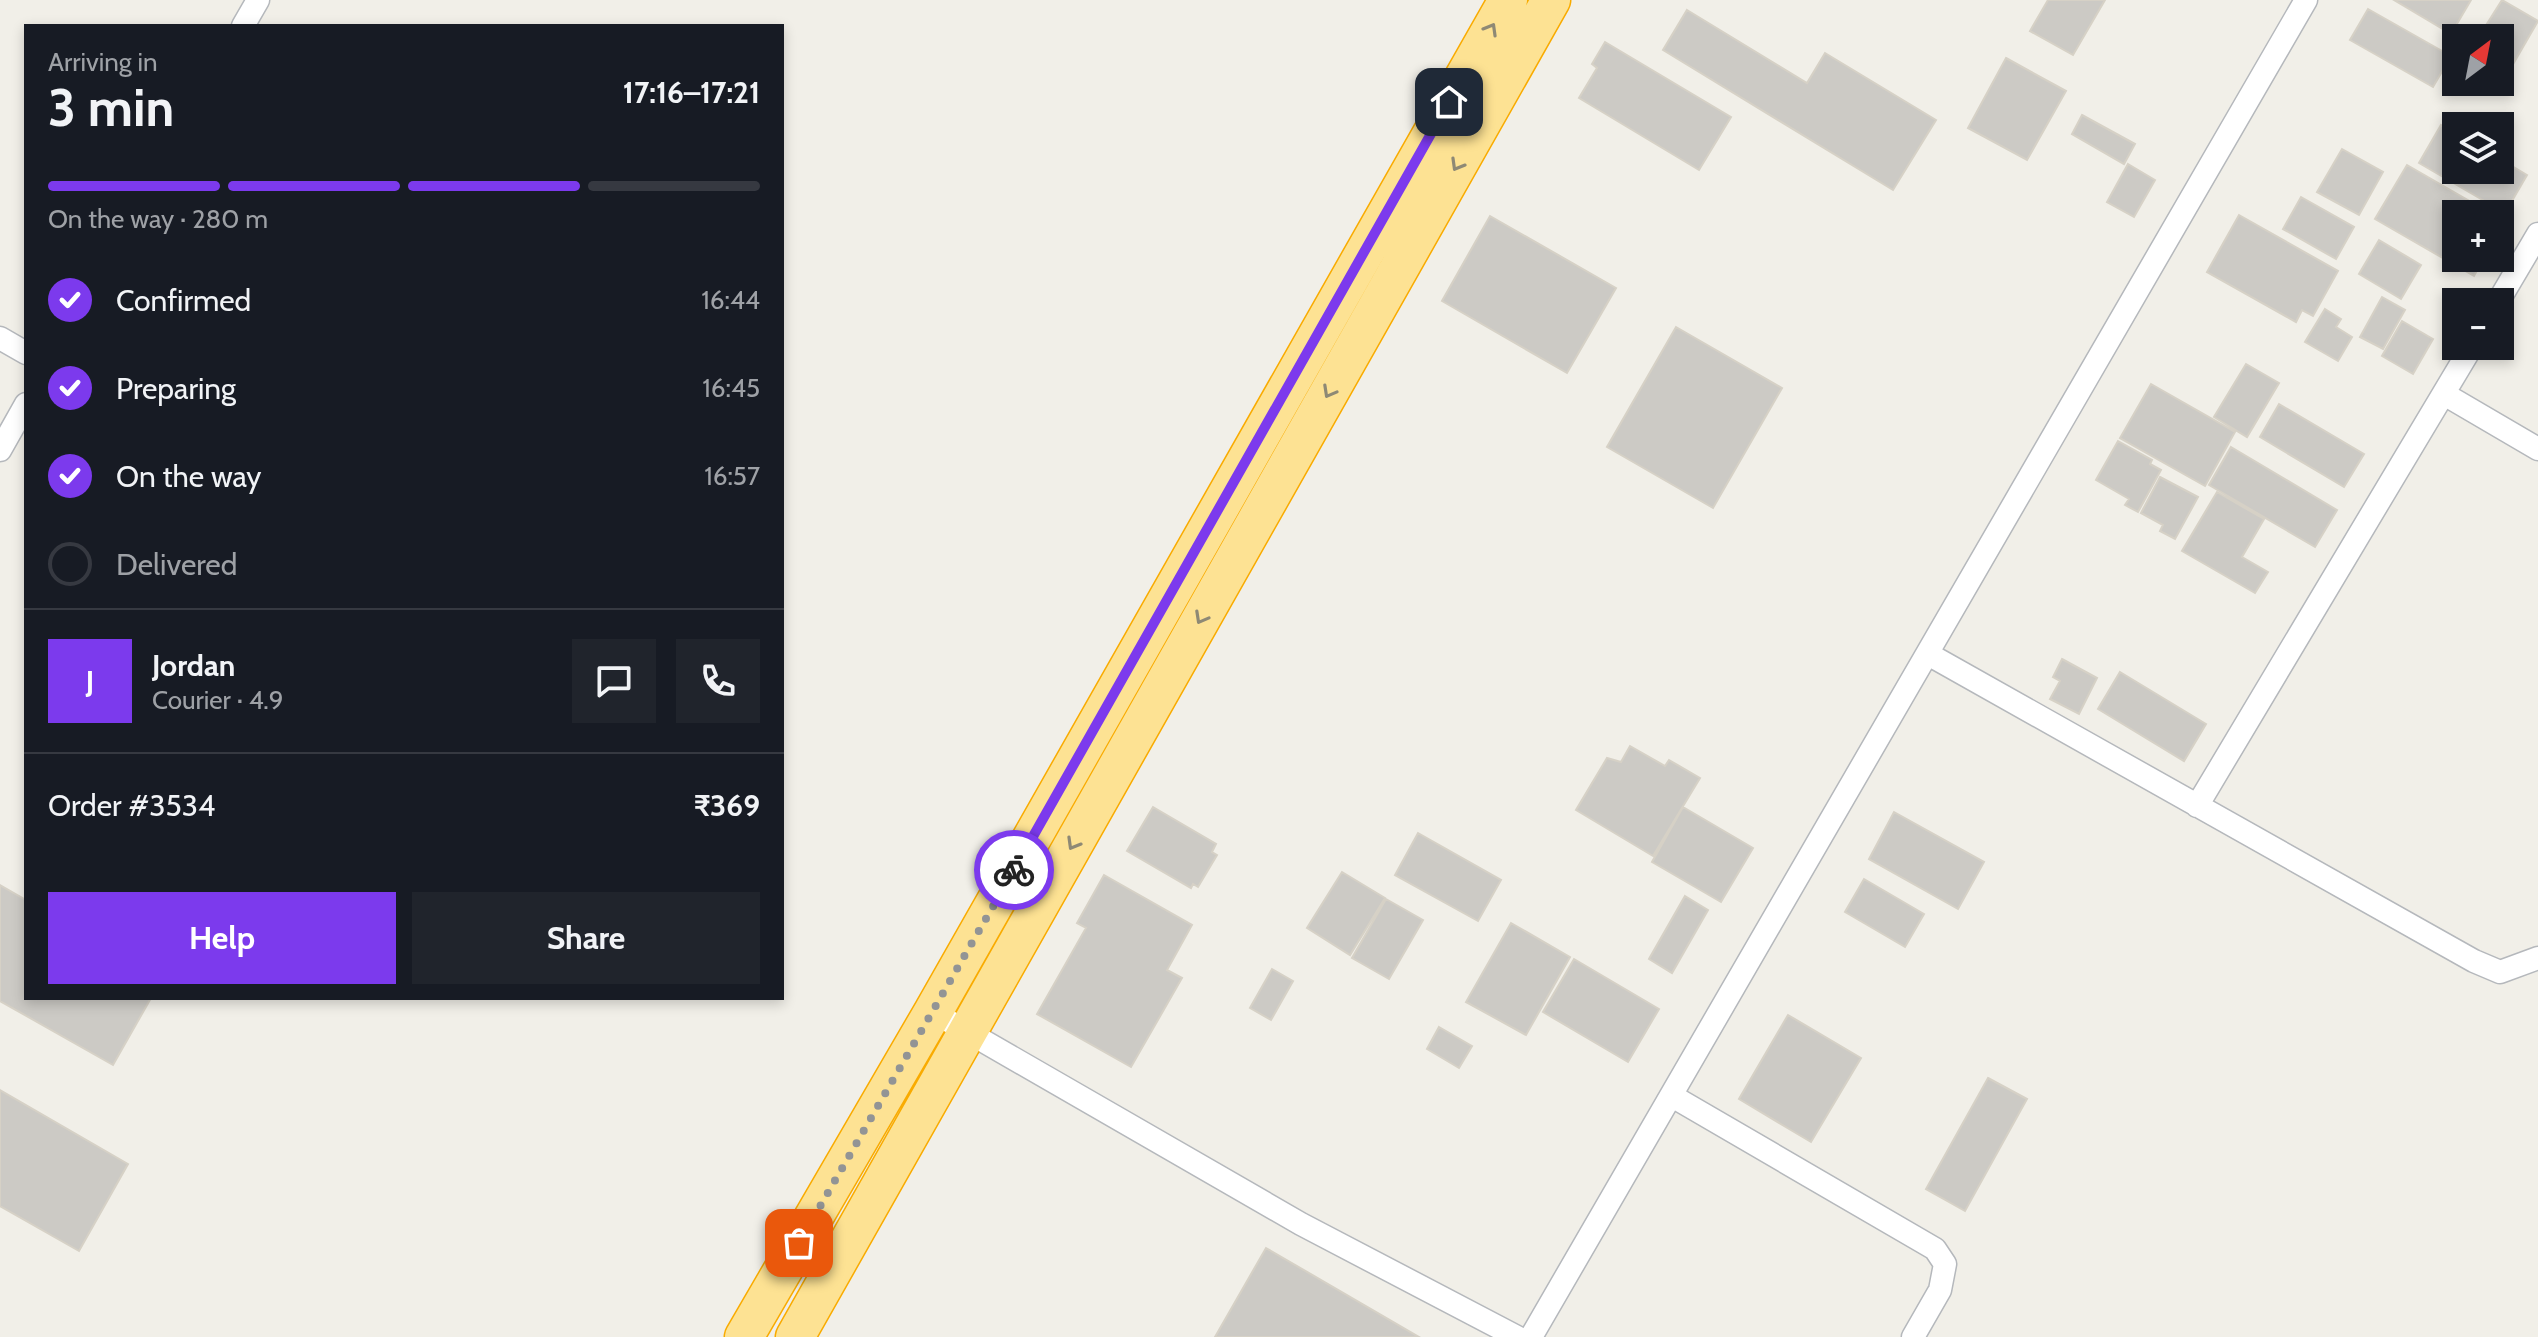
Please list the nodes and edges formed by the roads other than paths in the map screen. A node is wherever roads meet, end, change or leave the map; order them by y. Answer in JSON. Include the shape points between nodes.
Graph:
{"nodes":[{"id":1,"x":258,"y":0,"type":"edge"},
{"id":2,"x":1508,"y":0,"type":"edge"},
{"id":3,"x":1551,"y":0,"type":"edge"},
{"id":4,"x":2306,"y":0,"type":"edge"},
{"id":5,"x":244,"y":24,"type":"edge"},
{"id":6,"x":2538,"y":234,"type":"edge"},
{"id":7,"x":2506,"y":288,"type":"edge"},
{"id":8,"x":0,"y":338,"type":"edge"},
{"id":9,"x":24,"y":352,"type":"edge"},
{"id":10,"x":2464,"y":360,"type":"edge"},
{"id":11,"x":2444,"y":394,"type":"junction"},
{"id":12,"x":24,"y":408,"type":"edge"},
{"id":13,"x":2538,"y":449,"type":"edge"},
{"id":14,"x":0,"y":450,"type":"edge"},
{"id":15,"x":1928,"y":654,"type":"junction"},
{"id":16,"x":2197,"y":806,"type":"junction"},
{"id":17,"x":2538,"y":958,"type":"edge"},
{"id":18,"x":933,"y":1012,"type":"junction"},
{"id":19,"x":967,"y":1031,"type":"junction"},
{"id":20,"x":1672,"y":1096,"type":"junction"},
{"id":21,"x":744,"y":1337,"type":"edge"},
{"id":22,"x":795,"y":1337,"type":"edge"},
{"id":23,"x":1517,"y":1337,"type":"edge"},
{"id":24,"x":1531,"y":1337,"type":"edge"},
{"id":25,"x":1913,"y":1337,"type":"edge"}],
"edges":[{"from":1,"to":5,"type":"street"},
{"from":18,"to":2,"type":"highway","one_way":true},
{"from":3,"to":19,"type":"highway","one_way":true},
{"from":4,"to":15,"type":"street"},
{"from":6,"to":7,"type":"street"},
{"from":8,"to":9,"type":"street"},
{"from":10,"to":11,"type":"street"},
{"from":11,"to":13,"type":"street"},
{"from":11,"to":16,"type":"street"},
{"from":12,"to":14,"type":"street"},
{"from":15,"to":16,"type":"street"},
{"from":15,"to":20,"type":"street"},
{"from":16,"to":17,"type":"street","via":[[2483,965],[2500,972]]},
{"from":18,"to":19,"type":"street"},
{"from":18,"to":21,"type":"highway"},
{"from":19,"to":22,"type":"highway"},
{"from":19,"to":23,"type":"street","via":[[1301,1224]]},
{"from":20,"to":24,"type":"street"},
{"from":20,"to":25,"type":"street","via":[[1935,1249],[1945,1264],[1940,1290]]}]}
